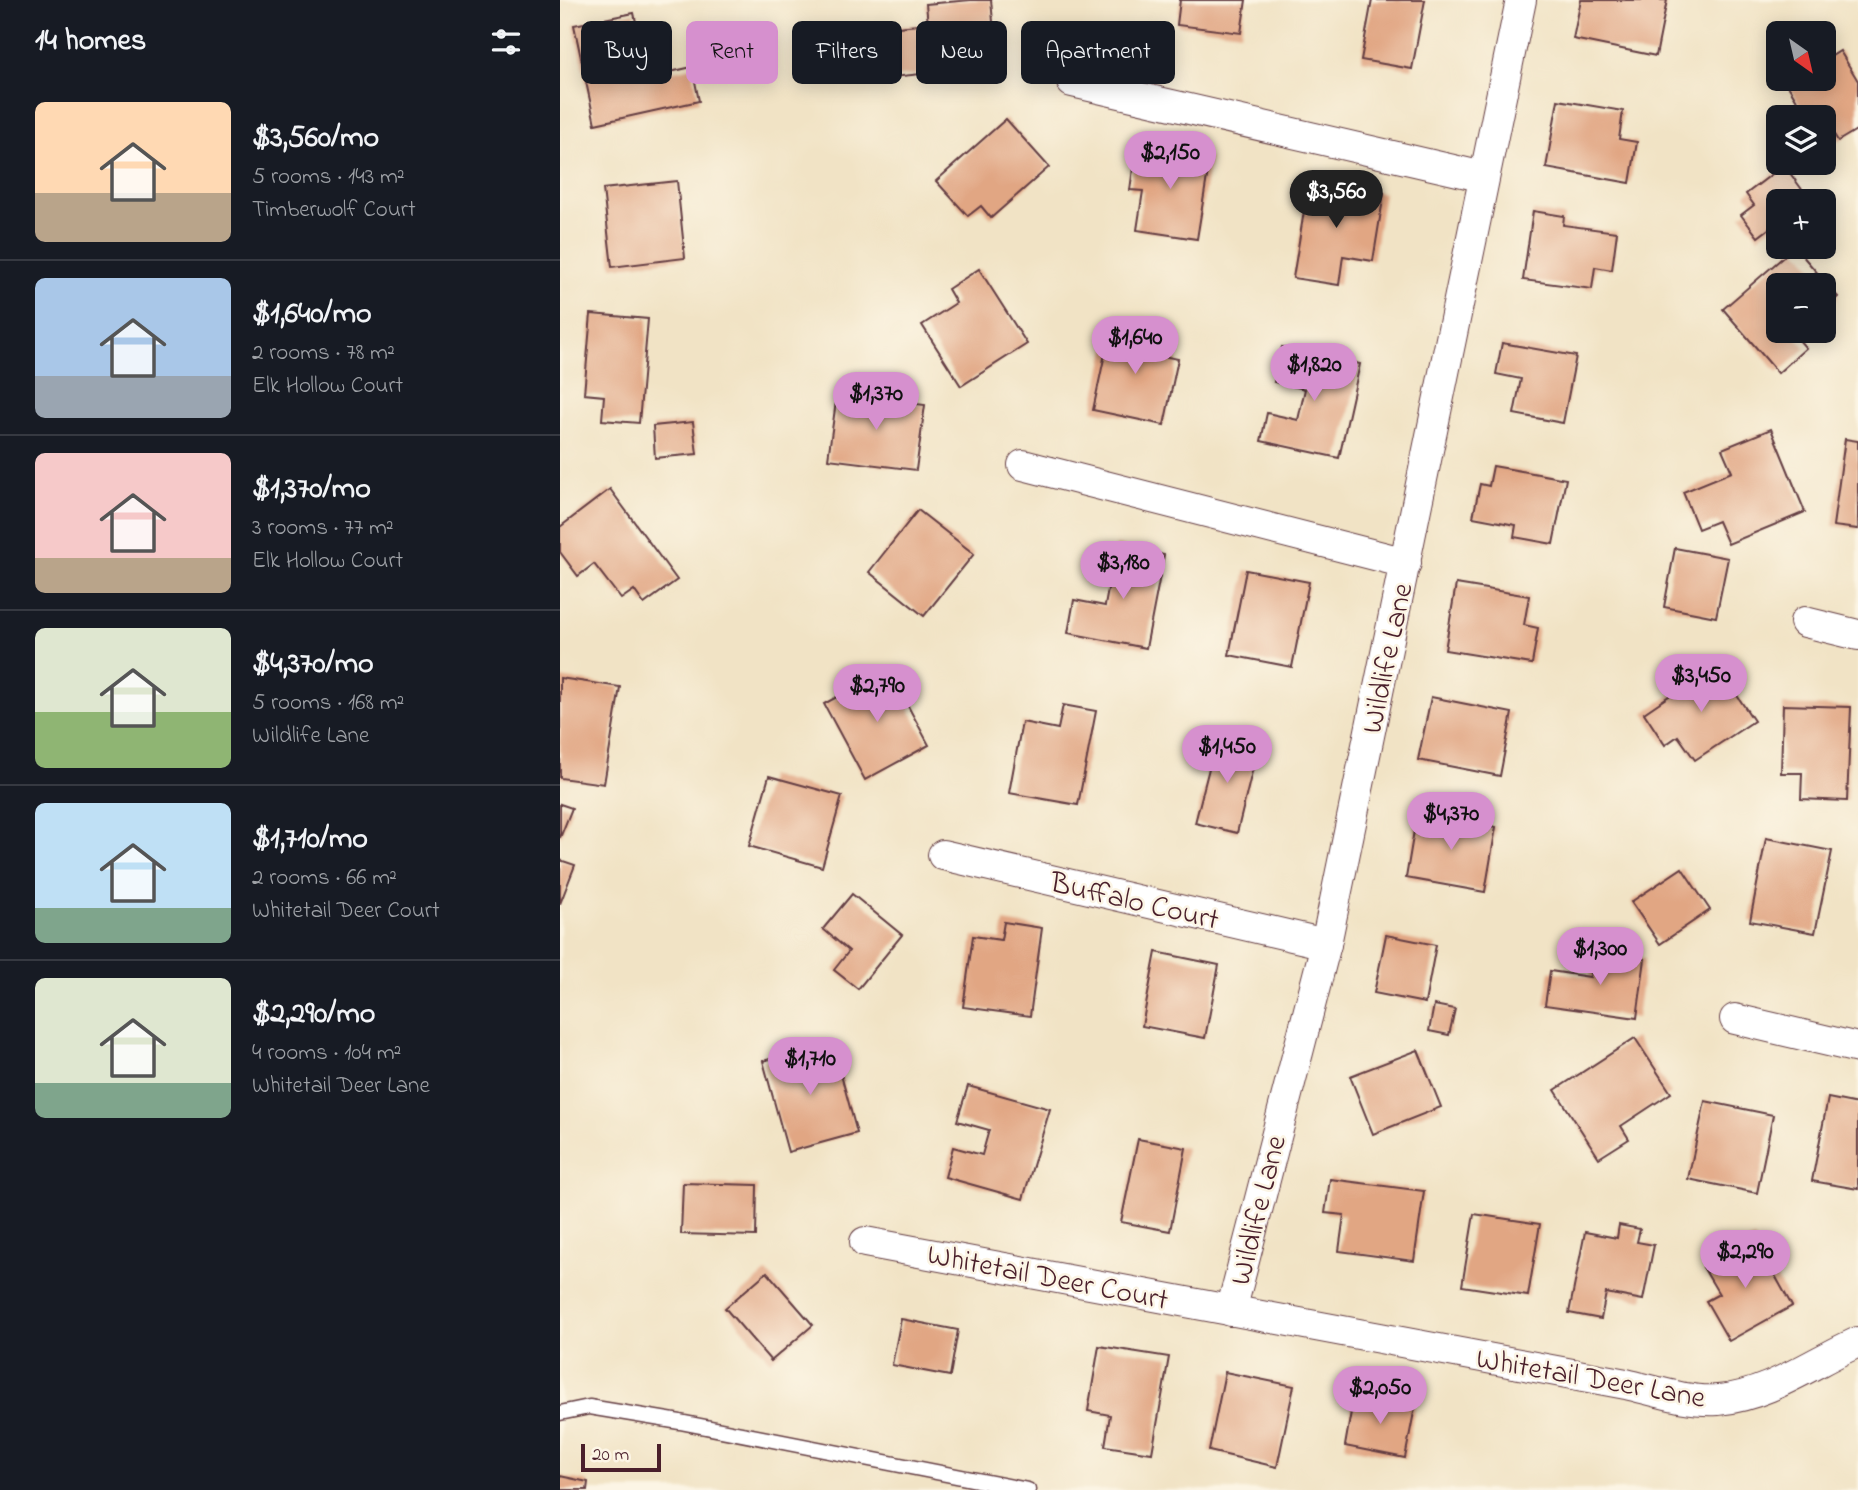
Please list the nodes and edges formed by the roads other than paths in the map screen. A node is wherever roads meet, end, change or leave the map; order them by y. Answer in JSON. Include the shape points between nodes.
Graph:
{"nodes":[{"id":1,"x":1521,"y":0,"type":"edge"},
{"id":2,"x":1081,"y":84,"type":"edge"},
{"id":3,"x":1484,"y":177,"type":"junction"},
{"id":4,"x":1023,"y":466,"type":"dead end"},
{"id":5,"x":1406,"y":563,"type":"junction"},
{"id":6,"x":1805,"y":622,"type":"dead end"},
{"id":7,"x":1858,"y":635,"type":"edge"},
{"id":8,"x":943,"y":855,"type":"dead end"},
{"id":9,"x":1326,"y":944,"type":"junction"},
{"id":10,"x":1735,"y":1019,"type":"dead end"},
{"id":11,"x":1858,"y":1048,"type":"edge"},
{"id":12,"x":864,"y":1242,"type":"dead end"},
{"id":13,"x":1231,"y":1311,"type":"junction"},
{"id":14,"x":1858,"y":1342,"type":"edge"},
{"id":15,"x":560,"y":1413,"type":"edge"},
{"id":16,"x":1028,"y":1490,"type":"edge"}],
"edges":[{"from":1,"to":3,"type":"street","name":"Wildlife Lane"},
{"from":2,"to":3,"type":"street"},
{"from":3,"to":5,"type":"street","name":"Wildlife Lane"},
{"from":4,"to":5,"type":"street"},
{"from":5,"to":9,"type":"street","name":"Wildlife Lane"},
{"from":6,"to":7,"type":"street"},
{"from":8,"to":9,"type":"street","name":"Buffalo Court"},
{"from":9,"to":13,"type":"street","name":"Wildlife Lane"},
{"from":10,"to":11,"type":"street"},
{"from":12,"to":13,"type":"street","name":"Whitetail Deer Court"},
{"from":13,"to":14,"type":"street","name":"Whitetail Deer Lane","via":[[1689,1399],[1752,1395]]},
{"from":15,"to":16,"type":"lane","via":[[589,1407],[641,1415]]}]}
